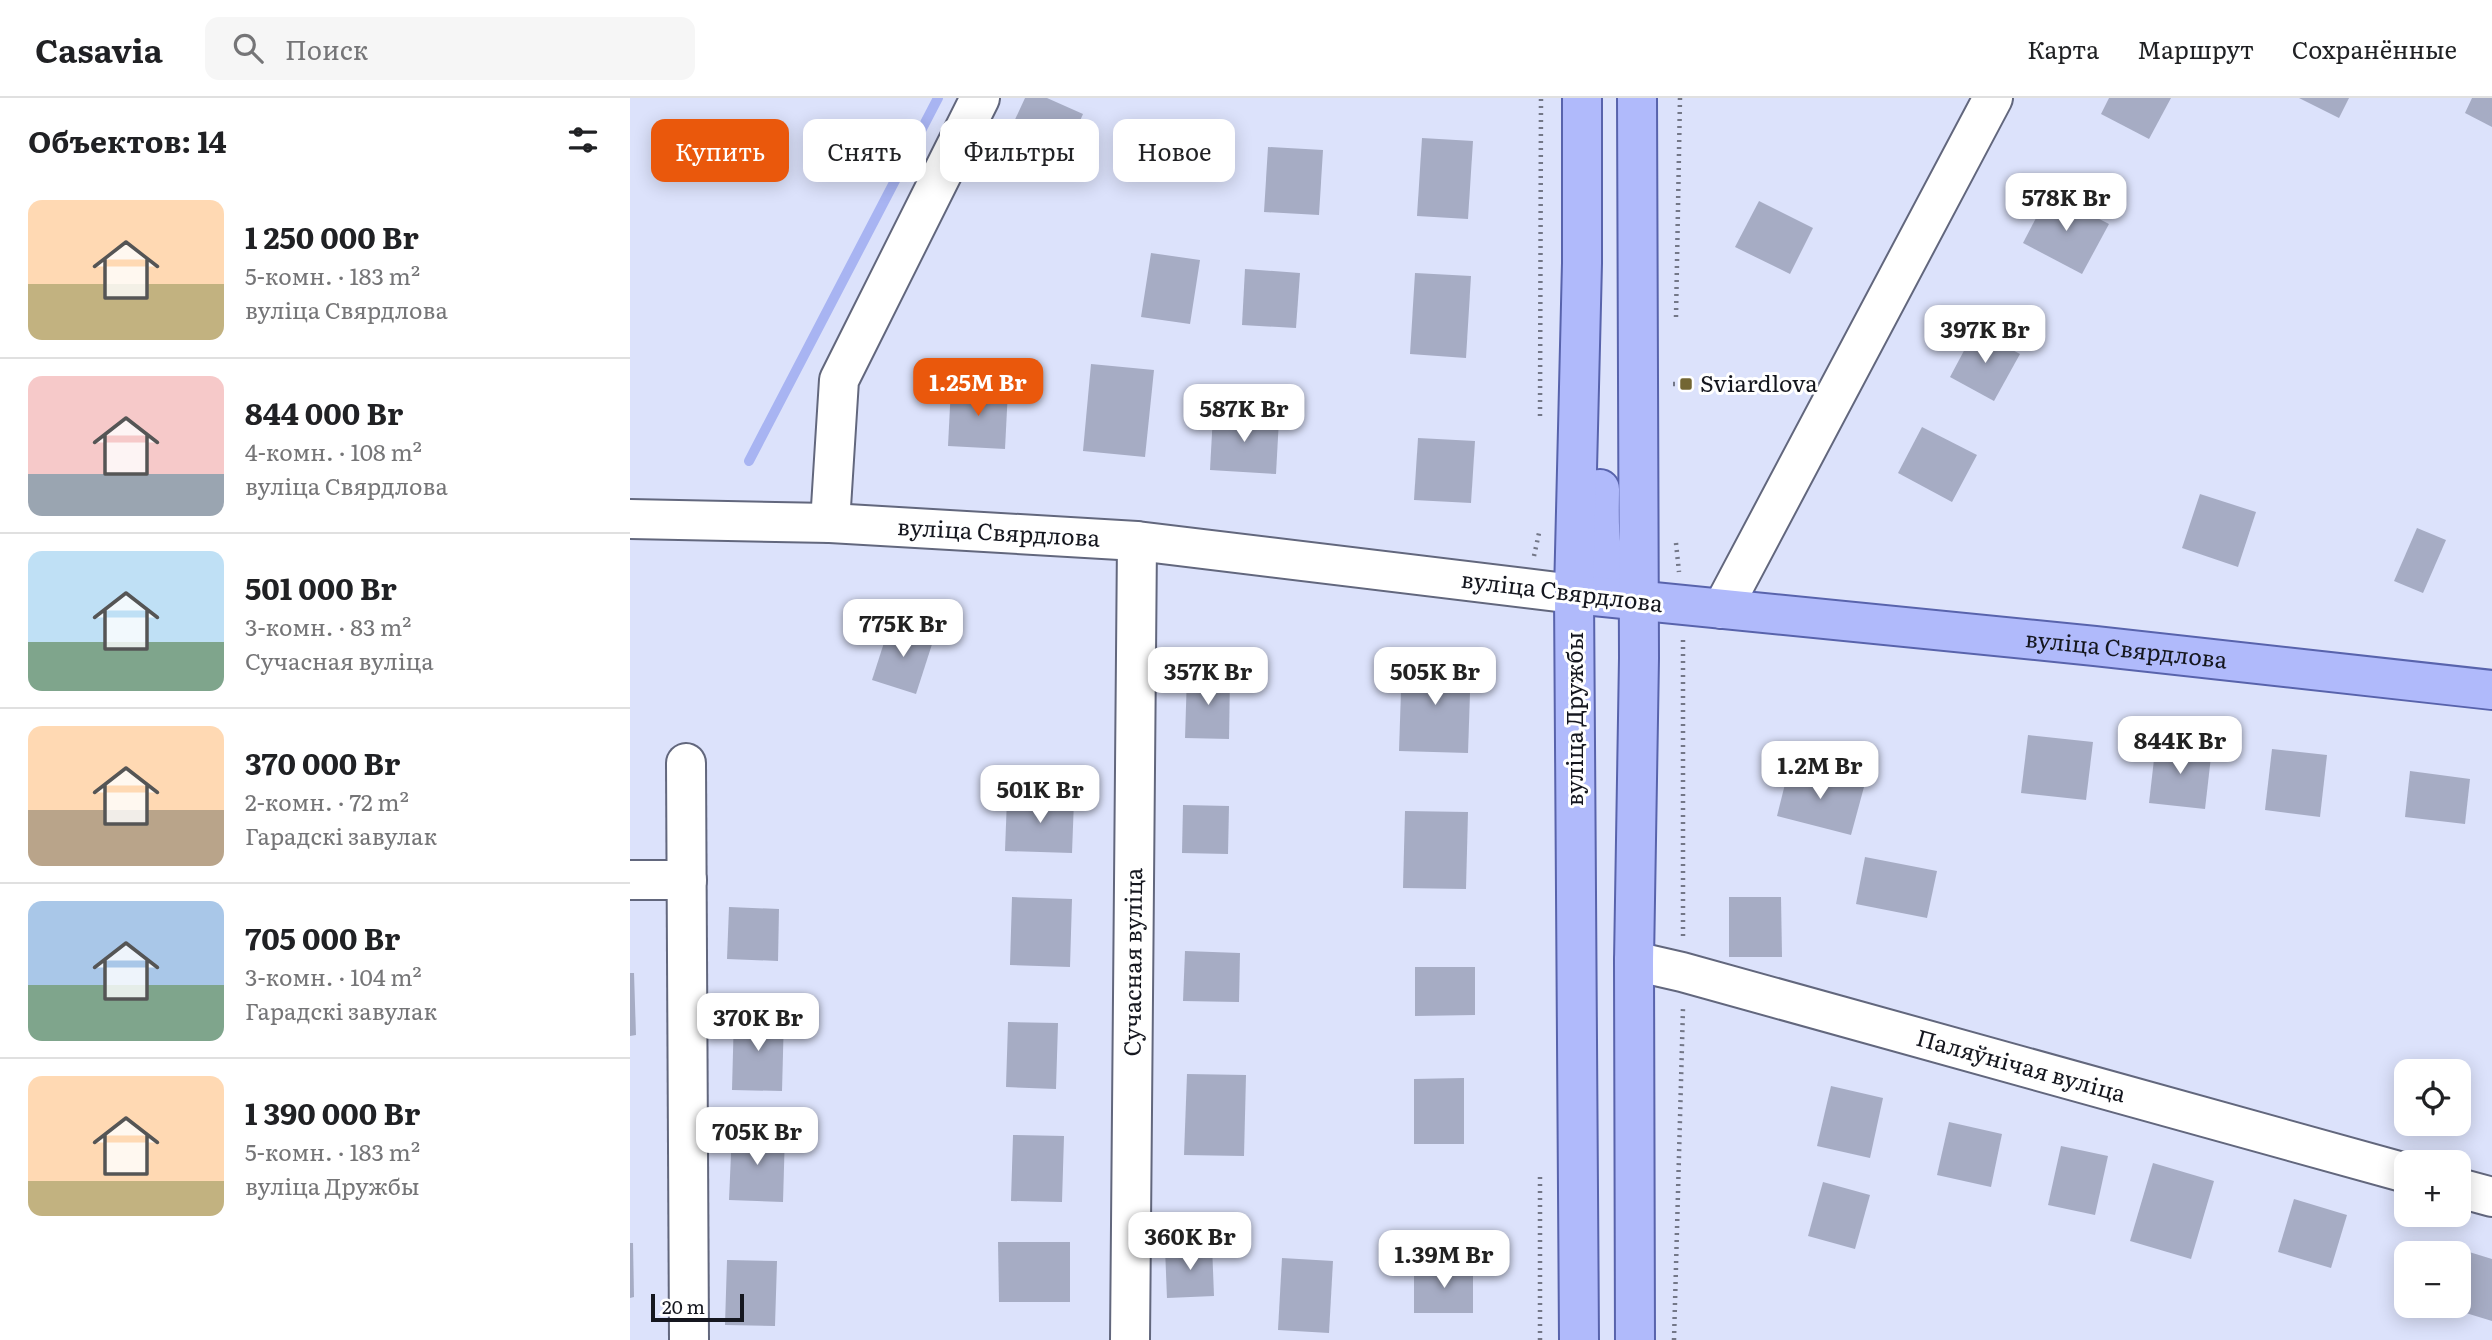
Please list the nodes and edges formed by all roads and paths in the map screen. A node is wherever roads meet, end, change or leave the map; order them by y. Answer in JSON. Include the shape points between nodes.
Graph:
{"nodes":[{"id":1,"x":980,"y":98,"type":"edge"},
{"id":2,"x":1541,"y":98,"type":"edge"},
{"id":3,"x":1582,"y":98,"type":"edge"},
{"id":4,"x":1637,"y":98,"type":"edge"},
{"id":5,"x":1680,"y":98,"type":"edge"},
{"id":6,"x":1993,"y":98,"type":"edge"},
{"id":7,"x":1582,"y":263,"type":"junction"},
{"id":8,"x":1675,"y":330,"type":"dead end"},
{"id":9,"x":1674,"y":370,"type":"dead end"},
{"id":10,"x":1674,"y":397,"type":"dead end"},
{"id":11,"x":1540,"y":430,"type":"dead end"},
{"id":12,"x":630,"y":519,"type":"edge"},
{"id":13,"x":830,"y":523,"type":"junction"},
{"id":14,"x":1540,"y":526,"type":"dead end"},
{"id":15,"x":1676,"y":540,"type":"dead end"},
{"id":16,"x":1137,"y":541,"type":"junction"},
{"id":17,"x":1534,"y":557,"type":"dead end"},
{"id":18,"x":1679,"y":577,"type":"dead end"},
{"id":19,"x":1574,"y":594,"type":"junction"},
{"id":20,"x":1638,"y":601,"type":"junction"},
{"id":21,"x":1722,"y":609,"type":"junction"},
{"id":22,"x":1682,"y":629,"type":"dead end"},
{"id":23,"x":2492,"y":690,"type":"edge"},
{"id":24,"x":686,"y":763,"type":"dead end"},
{"id":25,"x":630,"y":880,"type":"edge"},
{"id":26,"x":687,"y":880,"type":"junction"},
{"id":27,"x":1683,"y":947,"type":"dead end"},
{"id":28,"x":1634,"y":961,"type":"junction"},
{"id":29,"x":1683,"y":1007,"type":"dead end"},
{"id":30,"x":2394,"y":1170,"type":"edge"},
{"id":31,"x":2471,"y":1191,"type":"edge"},
{"id":32,"x":2492,"y":1197,"type":"edge"},
{"id":33,"x":689,"y":1340,"type":"edge"},
{"id":34,"x":1130,"y":1340,"type":"edge"},
{"id":35,"x":1578,"y":1340,"type":"edge"},
{"id":36,"x":1635,"y":1340,"type":"edge"},
{"id":37,"x":1674,"y":1340,"type":"edge"}],
"edges":[{"from":1,"to":13,"type":"street","via":[[839,380]]},
{"from":2,"to":11,"type":"path"},
{"from":3,"to":7,"type":"main road","name":"вуліца Дружбы"},
{"from":4,"to":20,"type":"main road"},
{"from":5,"to":8,"type":"path"},
{"from":6,"to":21,"type":"street"},
{"from":7,"to":19,"type":"main road","name":"вуліца Дружбы"},
{"from":7,"to":20,"type":"main road","via":[[1600,387],[1604,562],[1621,591]]},
{"from":9,"to":10,"type":"path"},
{"from":12,"to":13,"type":"street","name":"вуліца Свярдлова"},
{"from":13,"to":16,"type":"street","name":"вуліца Свярдлова"},
{"from":14,"to":17,"type":"path"},
{"from":15,"to":18,"type":"path"},
{"from":16,"to":19,"type":"street","name":"вуліца Свярдлова"},
{"from":16,"to":34,"type":"street","name":"Сучасная вуліца"},
{"from":19,"to":20,"type":"main road","name":"вуліца Свярдлова"},
{"from":19,"to":28,"type":"main road","via":[[1594,605],[1611,628],[1618,820]]},
{"from":19,"to":35,"type":"main road","name":"вуліца Дружбы"},
{"from":20,"to":21,"type":"main road","name":"вуліца Свярдлова"},
{"from":20,"to":28,"type":"main road"},
{"from":21,"to":23,"type":"main road","name":"вуліца Свярдлова"},
{"from":22,"to":27,"type":"path"},
{"from":24,"to":26,"type":"street"},
{"from":25,"to":26,"type":"street"},
{"from":26,"to":33,"type":"street"},
{"from":28,"to":30,"type":"street","name":"Паляўнічая вуліца"},
{"from":28,"to":36,"type":"main road"},
{"from":29,"to":37,"type":"path"},
{"from":31,"to":32,"type":"street"}]}
